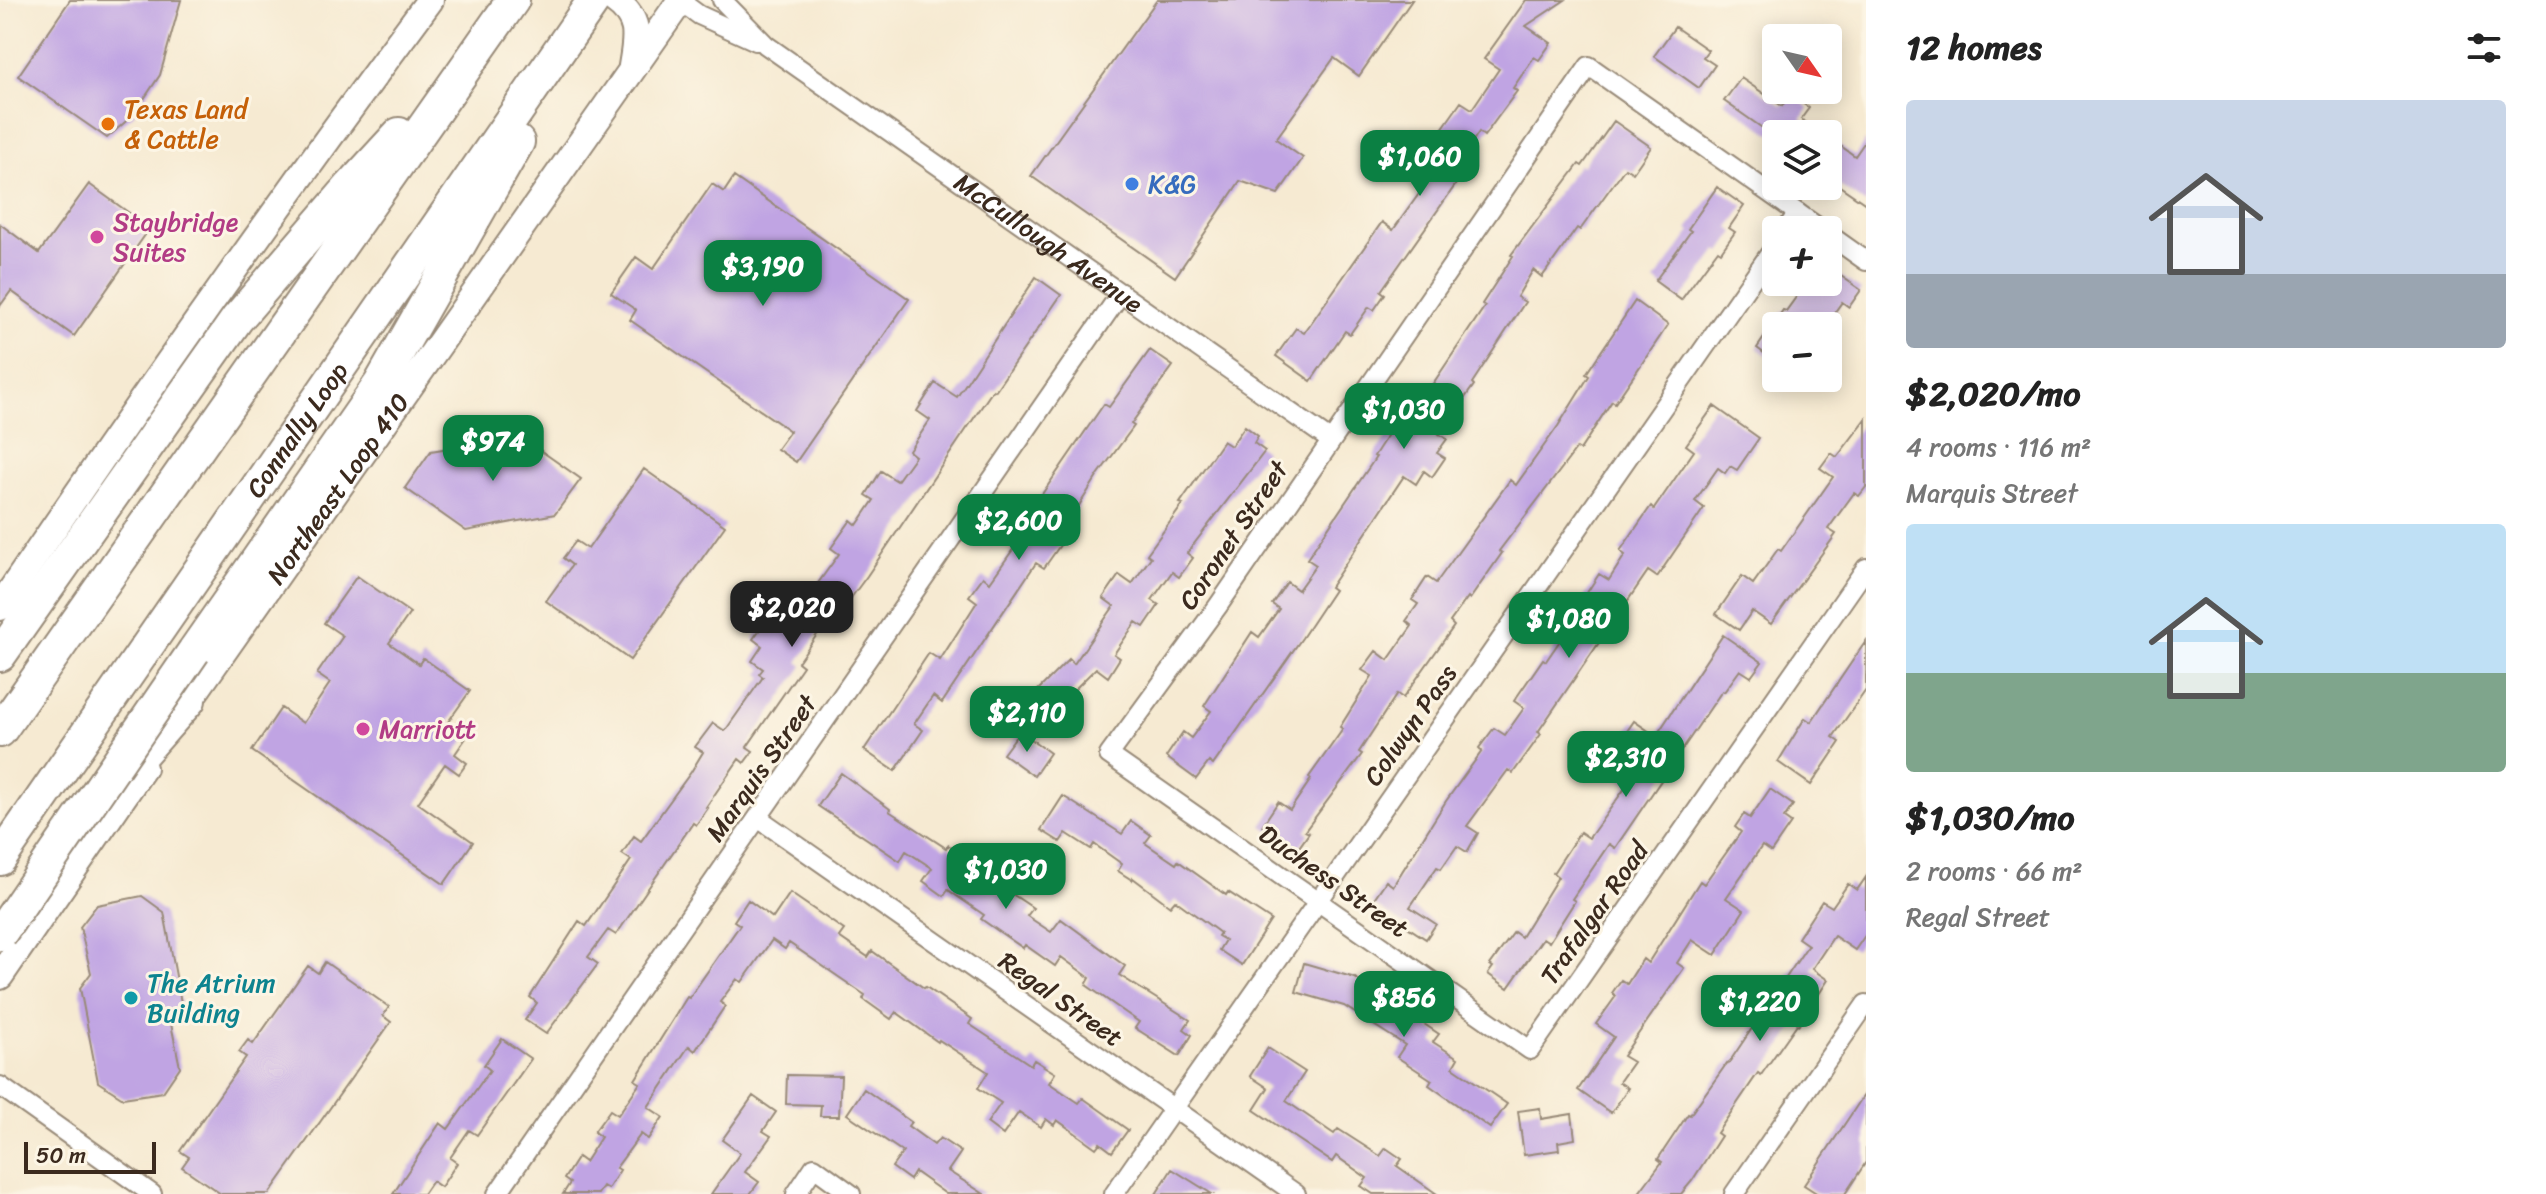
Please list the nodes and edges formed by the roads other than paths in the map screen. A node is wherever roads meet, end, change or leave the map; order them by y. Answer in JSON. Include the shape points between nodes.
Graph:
{"nodes":[{"id":1,"x":430,"y":0,"type":"edge"},
{"id":2,"x":513,"y":0,"type":"edge"},
{"id":3,"x":594,"y":0,"type":"edge"},
{"id":4,"x":679,"y":0,"type":"edge"},
{"id":5,"x":722,"y":0,"type":"edge"},
{"id":6,"x":623,"y":8,"type":"edge"},
{"id":7,"x":571,"y":32,"type":"junction"},
{"id":8,"x":483,"y":43,"type":"junction"},
{"id":9,"x":766,"y":45,"type":"junction"},
{"id":10,"x":630,"y":73,"type":"junction"},
{"id":11,"x":1798,"y":213,"type":"junction"},
{"id":12,"x":1796,"y":216,"type":"edge"},
{"id":13,"x":1802,"y":216,"type":"edge"},
{"id":14,"x":1842,"y":244,"type":"edge"},
{"id":15,"x":1866,"y":261,"type":"edge"},
{"id":16,"x":1762,"y":265,"type":"edge"},
{"id":17,"x":1121,"y":293,"type":"junction"},
{"id":18,"x":1330,"y":440,"type":"junction"},
{"id":19,"x":1866,"y":568,"type":"edge"},
{"id":20,"x":0,"y":607,"type":"edge"},
{"id":21,"x":0,"y":655,"type":"edge"},
{"id":22,"x":189,"y":700,"type":"junction"},
{"id":23,"x":0,"y":731,"type":"edge"},
{"id":24,"x":1109,"y":755,"type":"joint"},
{"id":25,"x":758,"y":818,"type":"junction"},
{"id":26,"x":0,"y":859,"type":"edge"},
{"id":27,"x":1319,"y":902,"type":"junction"},
{"id":28,"x":0,"y":918,"type":"edge"},
{"id":29,"x":0,"y":934,"type":"edge"},
{"id":30,"x":0,"y":976,"type":"edge"},
{"id":31,"x":1866,"y":1004,"type":"edge"},
{"id":32,"x":1530,"y":1050,"type":"joint"},
{"id":33,"x":0,"y":1086,"type":"edge"},
{"id":34,"x":1173,"y":1108,"type":"junction"},
{"id":35,"x":152,"y":1194,"type":"edge"},
{"id":36,"x":497,"y":1194,"type":"edge"},
{"id":37,"x":796,"y":1194,"type":"edge"},
{"id":38,"x":851,"y":1194,"type":"edge"},
{"id":39,"x":1114,"y":1194,"type":"edge"},
{"id":40,"x":1296,"y":1194,"type":"edge"},
{"id":41,"x":1734,"y":1194,"type":"edge"}],
"edges":[{"from":1,"to":20,"type":"main road"},
{"from":2,"to":8,"type":"highway"},
{"from":3,"to":7,"type":"highway","name":"Connally Loop"},
{"from":4,"to":9,"type":"street","name":"McCullough Avenue","via":[[699,15]]},
{"from":4,"to":10,"type":"main road","name":"Northeast Loop 410"},
{"from":5,"to":9,"type":"street","name":"McCullough Avenue"},
{"from":6,"to":10,"type":"main road","via":[[636,36]]},
{"from":7,"to":26,"type":"highway","name":"Connally Loop"},
{"from":7,"to":29,"type":"highway","bridge":true,"via":[[528,125],[380,384]]},
{"from":8,"to":21,"type":"highway","via":[[263,286]]},
{"from":8,"to":23,"type":"highway"},
{"from":9,"to":17,"type":"street","name":"McCullough Avenue"},
{"from":10,"to":22,"type":"main road","name":"Northeast Loop 410"},
{"from":11,"to":12,"type":"street"},
{"from":11,"to":13,"type":"street"},
{"from":11,"to":18,"type":"street","name":"Coronet Street","via":[[1589,66]]},
{"from":14,"to":15,"type":"street"},
{"from":16,"to":27,"type":"street","name":"Colwyn Pass"},
{"from":17,"to":18,"type":"street","name":"McCullough Avenue"},
{"from":17,"to":25,"type":"street","name":"Marquis Street"},
{"from":18,"to":24,"type":"street","name":"Coronet Street"},
{"from":19,"to":32,"type":"street","name":"Trafalgar Road"},
{"from":22,"to":28,"type":"highway"},
{"from":22,"to":30,"type":"main road","name":"Northeast Loop 410"},
{"from":24,"to":27,"type":"street","name":"Duchess Street"},
{"from":25,"to":34,"type":"street","name":"Regal Street"},
{"from":25,"to":36,"type":"street","name":"Marquis Street"},
{"from":27,"to":32,"type":"street","name":"Duchess Street"},
{"from":27,"to":34,"type":"street","name":"Colwyn Pass"},
{"from":31,"to":41,"type":"street"},
{"from":33,"to":35,"type":"street"},
{"from":34,"to":39,"type":"street","name":"Colwyn Pass"},
{"from":34,"to":40,"type":"street","name":"Regal Street"},
{"from":37,"to":38,"type":"street","via":[[814,1167]]}]}
